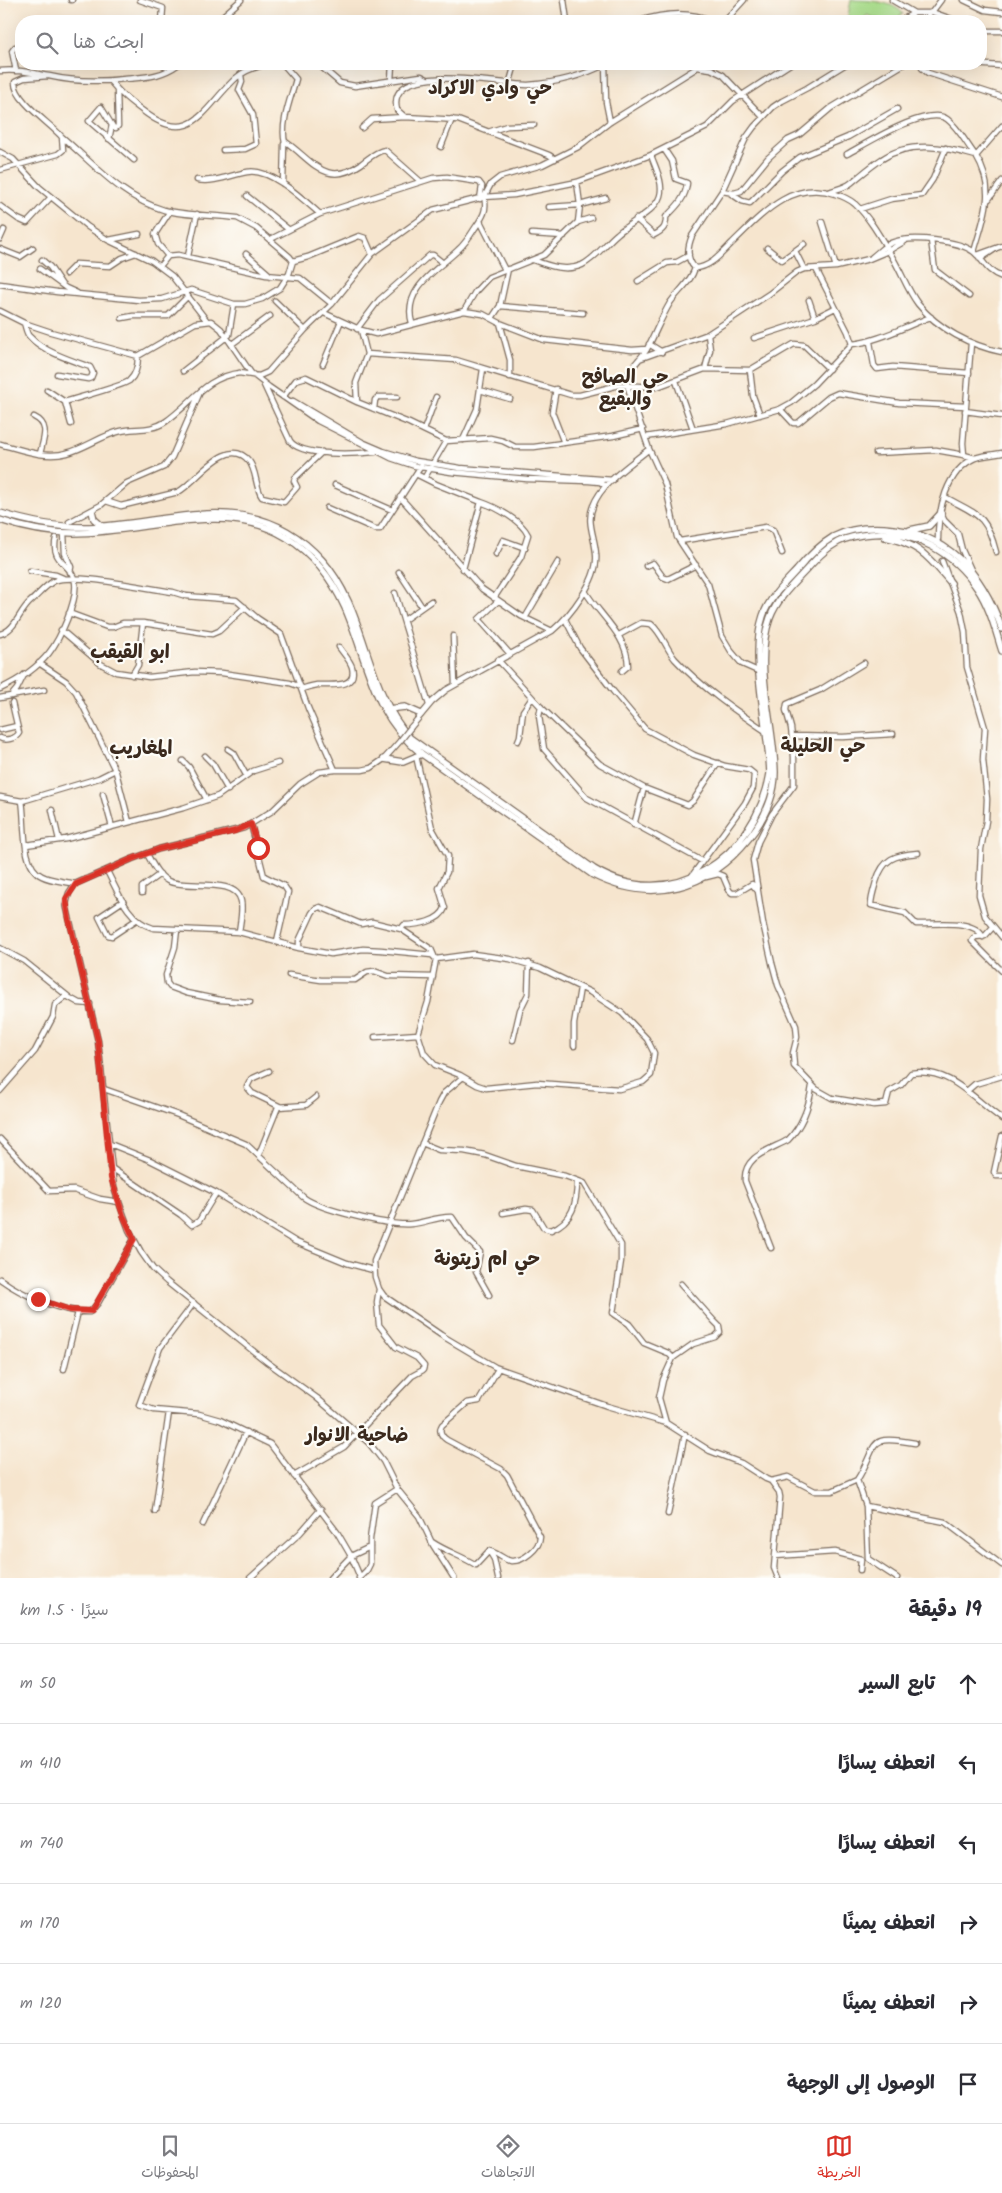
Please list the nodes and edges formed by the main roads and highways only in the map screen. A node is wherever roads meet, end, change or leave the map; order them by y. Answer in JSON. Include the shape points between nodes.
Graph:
{"nodes":[{"id":1,"x":92,"y":511,"type":"road end"},
{"id":2,"x":0,"y":513,"type":"edge"},
{"id":3,"x":941,"y":513,"type":"road end"},
{"id":4,"x":94,"y":519,"type":"junction"},
{"id":5,"x":0,"y":520,"type":"edge"},
{"id":6,"x":102,"y":526,"type":"junction"},
{"id":7,"x":90,"y":527,"type":"junction"},
{"id":8,"x":898,"y":529,"type":"junction"},
{"id":9,"x":874,"y":534,"type":"junction"},
{"id":10,"x":792,"y":580,"type":"junction"},
{"id":11,"x":951,"y":583,"type":"road end"},
{"id":12,"x":1002,"y":629,"type":"edge"},
{"id":13,"x":1002,"y":651,"type":"edge"},
{"id":14,"x":399,"y":708,"type":"junction"},
{"id":15,"x":388,"y":709,"type":"junction"},
{"id":16,"x":421,"y":714,"type":"road end"},
{"id":17,"x":395,"y":719,"type":"junction"},
{"id":18,"x":410,"y":745,"type":"junction"},
{"id":19,"x":416,"y":756,"type":"junction"},
{"id":20,"x":384,"y":759,"type":"road end"}],
"edges":[{"from":1,"to":4,"type":"main road"},
{"from":2,"to":7,"type":"main road","via":[[43,524]]},
{"from":3,"to":8,"type":"main road","via":[[938,523],[920,529]]},
{"from":4,"to":6,"type":"main road"},
{"from":4,"to":7,"type":"main road"},
{"from":5,"to":18,"type":"main road","via":[[28,528],[75,533],[228,518],[254,523],[291,542],[313,559],[339,593],[383,709]]},
{"from":6,"to":7,"type":"main road"},
{"from":6,"to":15,"type":"main road","via":[[222,512],[257,518],[288,533],[322,560],[342,589]]},
{"from":8,"to":10,"type":"main road","via":[[865,528],[835,536],[814,552]]},
{"from":8,"to":12,"type":"main road","via":[[933,540],[971,570],[985,589]]},
{"from":9,"to":10,"type":"main road","via":[[838,542]]},
{"from":9,"to":11,"type":"main road","via":[[916,546]]},
{"from":9,"to":13,"type":"main road","via":[[912,538],[933,546],[950,559],[970,578],[985,602]]},
{"from":10,"to":17,"type":"main road","via":[[768,604],[758,647],[770,774],[760,811],[723,858],[708,870],[673,884],[636,884],[604,875],[425,750]]},
{"from":10,"to":19,"type":"main road","via":[[770,617],[764,639],[763,660],[775,757],[775,782],[770,800],[762,820],[745,842],[720,868],[706,877],[662,890],[641,890],[600,878]]},
{"from":14,"to":15,"type":"main road"},
{"from":14,"to":16,"type":"main road","via":[[409,707]]},
{"from":14,"to":17,"type":"main road"},
{"from":15,"to":17,"type":"main road"},
{"from":18,"to":19,"type":"main road"},
{"from":18,"to":19,"type":"main road"},
{"from":19,"to":20,"type":"main road","via":[[398,762]]}]}
